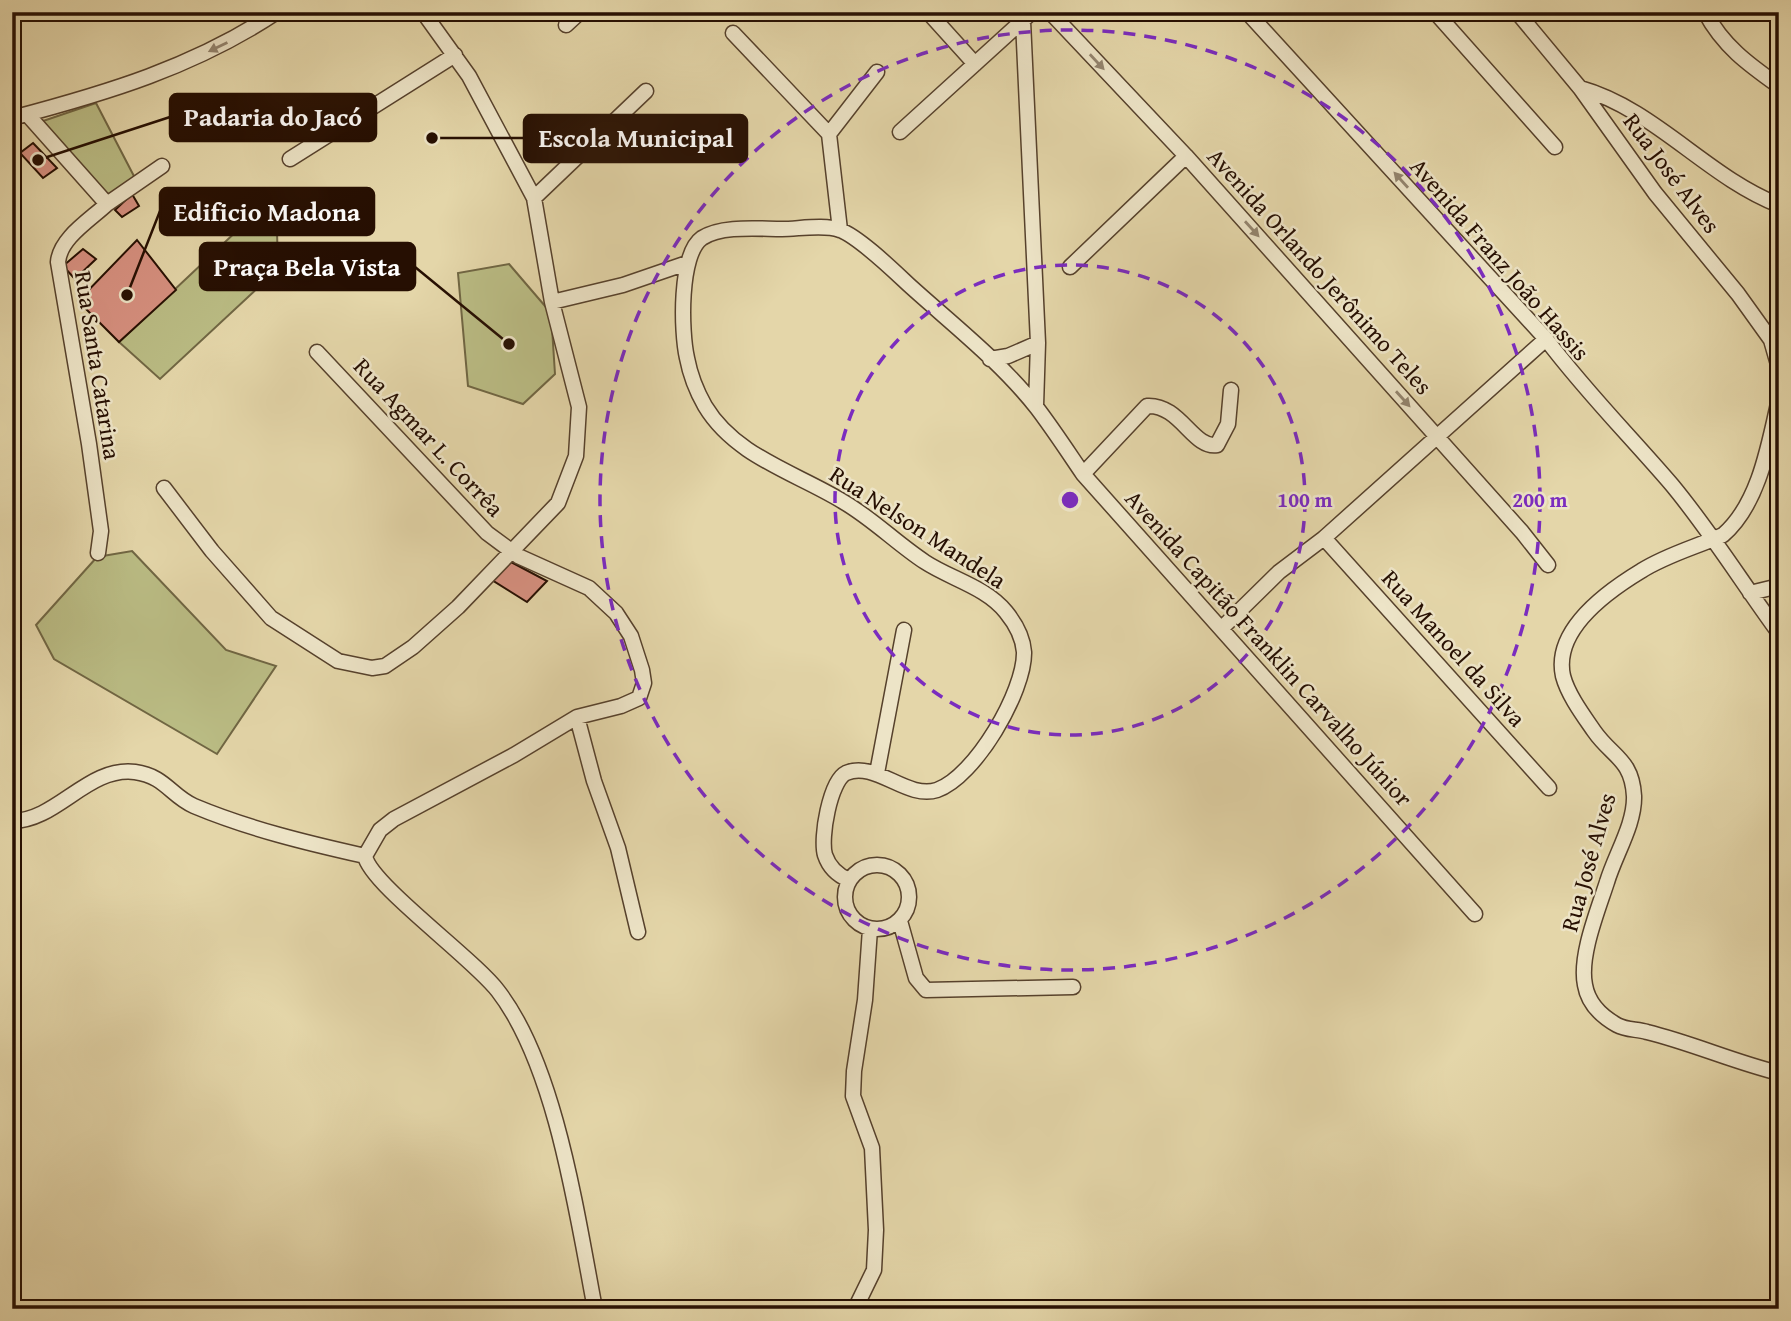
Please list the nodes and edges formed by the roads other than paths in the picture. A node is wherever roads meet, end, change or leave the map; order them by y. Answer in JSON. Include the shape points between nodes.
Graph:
{"nodes":[{"id":1,"x":277,"y":12,"type":"edge"},
{"id":2,"x":423,"y":12,"type":"edge"},
{"id":3,"x":580,"y":12,"type":"edge"},
{"id":4,"x":928,"y":12,"type":"edge"},
{"id":5,"x":1051,"y":12,"type":"edge"},
{"id":6,"x":1247,"y":12,"type":"edge"},
{"id":7,"x":1435,"y":12,"type":"edge"},
{"id":8,"x":1517,"y":12,"type":"edge"},
{"id":9,"x":1704,"y":12,"type":"edge"},
{"id":10,"x":1027,"y":17,"type":"edge"},
{"id":11,"x":566,"y":25,"type":"dead end"},
{"id":12,"x":733,"y":33,"type":"dead end"},
{"id":13,"x":455,"y":55,"type":"junction"},
{"id":14,"x":975,"y":64,"type":"junction"},
{"id":15,"x":877,"y":72,"type":"dead end"},
{"id":16,"x":1779,"y":86,"type":"edge"},
{"id":17,"x":1580,"y":88,"type":"junction"},
{"id":18,"x":646,"y":91,"type":"dead end"},
{"id":19,"x":20,"y":116,"type":"edge"},
{"id":20,"x":900,"y":132,"type":"dead end"},
{"id":21,"x":829,"y":134,"type":"junction"},
{"id":22,"x":1555,"y":147,"type":"dead end"},
{"id":23,"x":1186,"y":156,"type":"junction"},
{"id":24,"x":290,"y":159,"type":"dead end"},
{"id":25,"x":162,"y":166,"type":"dead end"},
{"id":26,"x":534,"y":198,"type":"junction"},
{"id":27,"x":107,"y":204,"type":"junction"},
{"id":28,"x":1779,"y":205,"type":"edge"},
{"id":29,"x":840,"y":230,"type":"junction"},
{"id":30,"x":686,"y":266,"type":"junction"},
{"id":31,"x":1070,"y":267,"type":"dead end"},
{"id":32,"x":552,"y":302,"type":"junction"},
{"id":33,"x":1546,"y":339,"type":"junction"},
{"id":34,"x":1775,"y":340,"type":"edge"},
{"id":35,"x":1038,"y":343,"type":"junction"},
{"id":36,"x":317,"y":352,"type":"dead end"},
{"id":37,"x":990,"y":359,"type":"junction"},
{"id":38,"x":1779,"y":368,"type":"edge"},
{"id":39,"x":1231,"y":390,"type":"dead end"},
{"id":40,"x":1779,"y":399,"type":"edge"},
{"id":41,"x":1036,"y":406,"type":"junction"},
{"id":42,"x":1439,"y":438,"type":"junction"},
{"id":43,"x":1083,"y":474,"type":"junction"},
{"id":44,"x":163,"y":488,"type":"dead end"},
{"id":45,"x":1324,"y":538,"type":"junction"},
{"id":46,"x":1714,"y":539,"type":"junction"},
{"id":47,"x":510,"y":551,"type":"junction"},
{"id":48,"x":98,"y":553,"type":"dead end"},
{"id":49,"x":1548,"y":565,"type":"dead end"},
{"id":50,"x":1779,"y":586,"type":"edge"},
{"id":51,"x":1750,"y":593,"type":"junction"},
{"id":52,"x":1222,"y":628,"type":"junction"},
{"id":53,"x":904,"y":630,"type":"dead end"},
{"id":54,"x":1779,"y":633,"type":"edge"},
{"id":55,"x":577,"y":717,"type":"junction"},
{"id":56,"x":877,"y":773,"type":"junction"},
{"id":57,"x":1549,"y":788,"type":"dead end"},
{"id":58,"x":12,"y":821,"type":"edge"},
{"id":59,"x":365,"y":856,"type":"junction"},
{"id":60,"x":849,"y":880,"type":"junction"},
{"id":61,"x":1475,"y":914,"type":"dead end"},
{"id":62,"x":900,"y":921,"type":"junction"},
{"id":63,"x":870,"y":929,"type":"junction"},
{"id":64,"x":638,"y":932,"type":"dead end"},
{"id":65,"x":1073,"y":987,"type":"dead end"},
{"id":66,"x":1779,"y":1073,"type":"edge"},
{"id":67,"x":595,"y":1309,"type":"edge"},
{"id":68,"x":855,"y":1309,"type":"edge"}],
"edges":[{"from":1,"to":19,"type":"street","one_way":true,"via":[[178,67]]},
{"from":2,"to":13,"type":"street"},
{"from":3,"to":11,"type":"street"},
{"from":4,"to":14,"type":"street"},
{"from":5,"to":23,"type":"street","name":"Avenida Orlando Jerônimo Teles","one_way":true},
{"from":33,"to":6,"type":"street","name":"Avenida Franz João Hassis","one_way":true},
{"from":7,"to":22,"type":"street"},
{"from":8,"to":17,"type":"street","name":"Rua José Alves"},
{"from":9,"to":16,"type":"street","via":[[1731,50]]},
{"from":10,"to":14,"type":"street"},
{"from":10,"to":35,"type":"street"},
{"from":12,"to":21,"type":"street"},
{"from":13,"to":24,"type":"street"},
{"from":13,"to":26,"type":"street"},
{"from":14,"to":20,"type":"street"},
{"from":15,"to":21,"type":"street"},
{"from":17,"to":28,"type":"street","via":[[1610,98],[1733,182]]},
{"from":17,"to":34,"type":"street","name":"Rua José Alves","via":[[1655,193]]},
{"from":18,"to":26,"type":"street"},
{"from":19,"to":27,"type":"street"},
{"from":21,"to":29,"type":"street"},
{"from":23,"to":31,"type":"street"},
{"from":23,"to":42,"type":"street","name":"Avenida Orlando Jerônimo Teles","one_way":true},
{"from":25,"to":27,"type":"street","name":"Rua Santa Catarina"},
{"from":26,"to":32,"type":"street"},
{"from":27,"to":48,"type":"street","name":"Rua Santa Catarina","via":[[67,240],[58,262],[94,481],[101,541]]},
{"from":29,"to":30,"type":"street","via":[[722,232],[700,239]]},
{"from":29,"to":37,"type":"street","name":"Avenida Capitão Franklin Carvalho Júnior","via":[[892,270]]},
{"from":30,"to":32,"type":"street"},
{"from":30,"to":56,"type":"street","name":"Rua Nelson Mandela","via":[[686,356],[703,403],[716,423],[758,458],[845,502],[926,563],[992,598],[1020,636],[1023,664],[1013,702],[968,767],[943,787],[926,792]]},
{"from":32,"to":47,"type":"street","via":[[579,407],[576,456],[558,503]]},
{"from":33,"to":42,"type":"street"},
{"from":33,"to":46,"type":"street","name":"Avenida Franz João Hassis","via":[[1580,385],[1671,484]]},
{"from":34,"to":38,"type":"street","name":"Rua José Alves"},
{"from":35,"to":37,"type":"street"},
{"from":35,"to":41,"type":"street"},
{"from":36,"to":47,"type":"street","name":"Rua Agmar L. Corrêa","via":[[474,519]]},
{"from":37,"to":41,"type":"street","name":"Avenida Capitão Franklin Carvalho Júnior"},
{"from":39,"to":43,"type":"street","via":[[1228,424],[1217,445],[1203,443],[1167,409],[1147,406]]},
{"from":40,"to":46,"type":"street","name":"Rua José Alves","via":[[1749,499],[1732,527]]},
{"from":41,"to":43,"type":"street","name":"Avenida Capitão Franklin Carvalho Júnior"},
{"from":42,"to":45,"type":"street"},
{"from":42,"to":49,"type":"street","name":"Avenida Orlando Jerônimo Teles"},
{"from":43,"to":52,"type":"street","name":"Avenida Capitão Franklin Carvalho Júnior"},
{"from":44,"to":47,"type":"street","via":[[271,618],[338,661],[355,666],[385,666],[413,647]]},
{"from":45,"to":52,"type":"street","via":[[1279,572]]},
{"from":45,"to":57,"type":"street","name":"Rua Manoel da Silva"},
{"from":46,"to":51,"type":"street","name":"Avenida Franz João Hassis"},
{"from":46,"to":66,"type":"street","name":"Rua José Alves","via":[[1641,570],[1616,588],[1577,625],[1565,648],[1563,676],[1596,734],[1627,765],[1634,799],[1588,942],[1584,984],[1601,1014],[1620,1027]]},
{"from":47,"to":55,"type":"street","name":"Rua Agmar L. Corrêa","via":[[589,588],[616,613],[631,636],[642,670],[643,692],[621,706]]},
{"from":50,"to":51,"type":"street"},
{"from":51,"to":54,"type":"street","name":"Avenida Franz João Hassis"},
{"from":52,"to":61,"type":"street","name":"Avenida Capitão Franklin Carvalho Júnior"},
{"from":53,"to":56,"type":"street"},
{"from":55,"to":59,"type":"street","via":[[394,819],[380,830]]},
{"from":55,"to":64,"type":"street","via":[[618,848]]},
{"from":56,"to":60,"type":"street","name":"Rua Nelson Mandela","via":[[847,772],[832,786],[824,854],[833,870]]},
{"from":58,"to":59,"type":"street","via":[[37,816],[108,775],[134,771],[163,780],[185,802],[231,821]]},
{"from":59,"to":67,"type":"street","via":[[375,878],[497,989],[517,1018],[549,1102]]},
{"from":60,"to":62,"type":"street","via":[[871,865],[898,872],[910,896]]},
{"from":60,"to":63,"type":"street","via":[[845,892],[850,915]]},
{"from":62,"to":63,"type":"street"},
{"from":62,"to":65,"type":"street","via":[[916,978],[926,989]]},
{"from":63,"to":68,"type":"street","via":[[853,1096],[872,1148],[876,1230],[874,1270]]}]}
